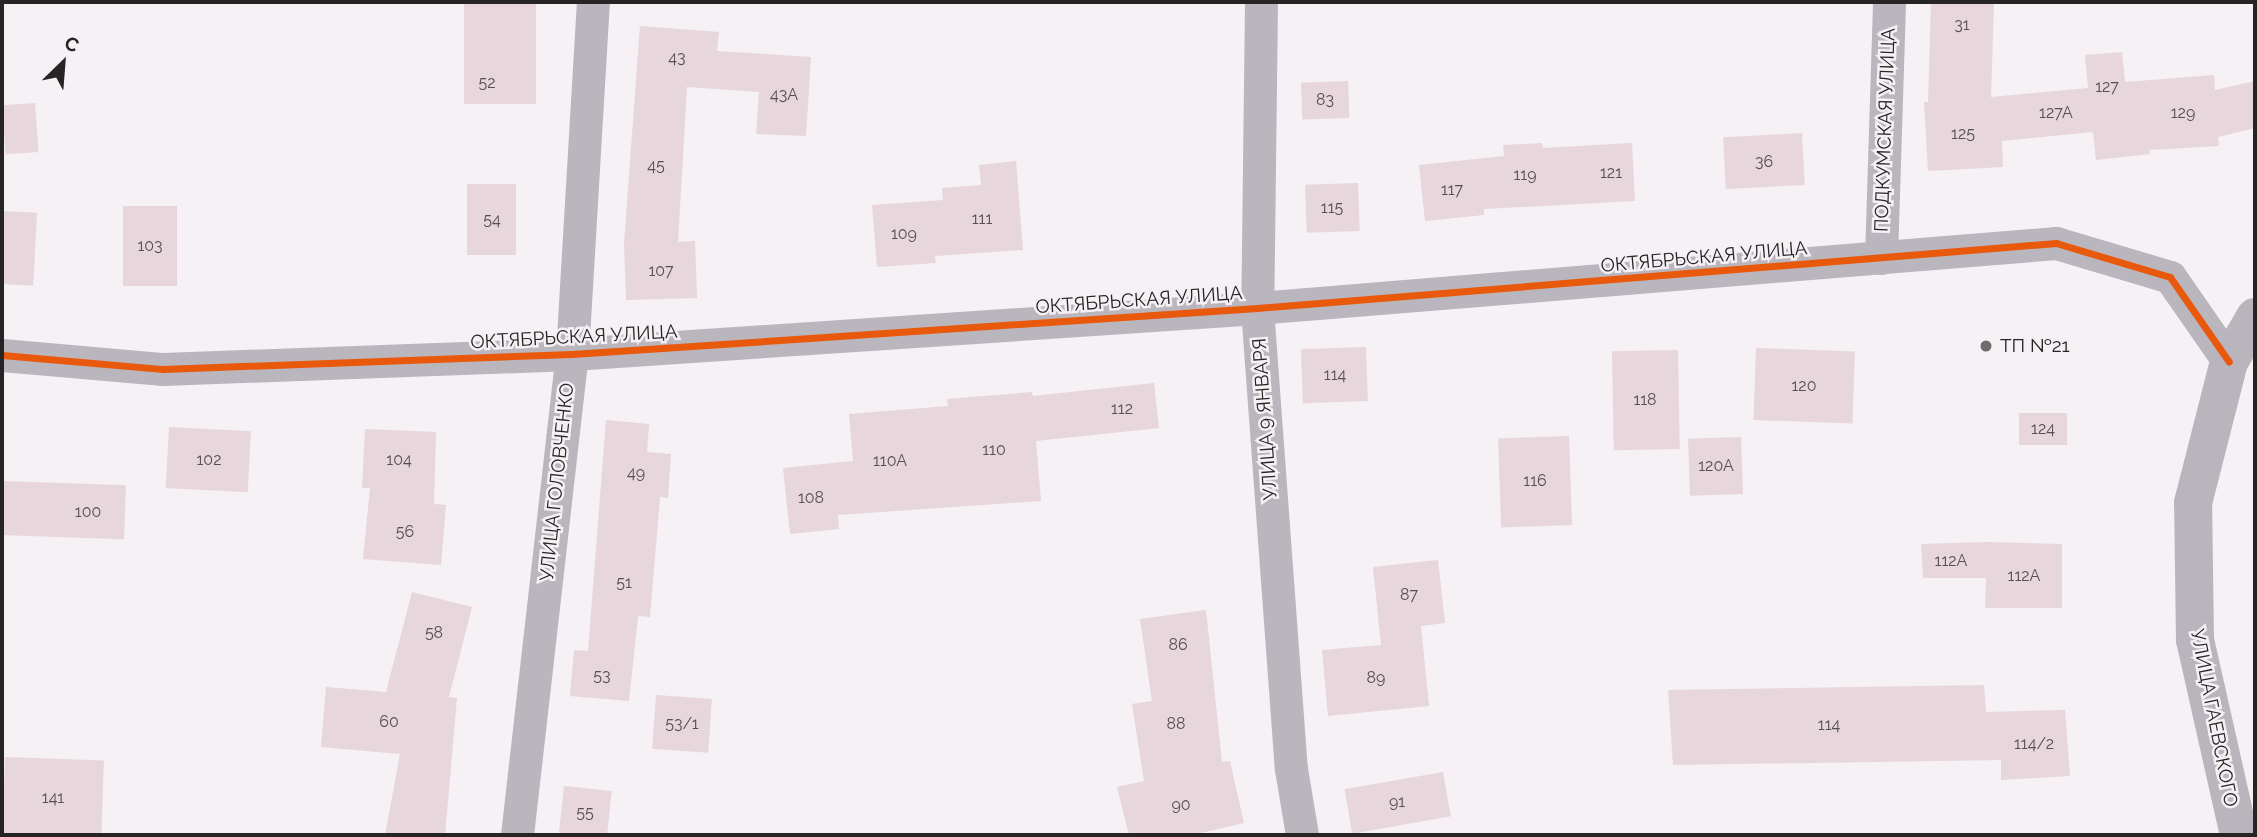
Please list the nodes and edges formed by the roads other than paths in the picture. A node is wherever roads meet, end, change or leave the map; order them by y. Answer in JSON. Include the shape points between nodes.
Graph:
{"nodes":[{"id":1,"x":593,"y":2,"type":"edge"},
{"id":2,"x":1261,"y":2,"type":"edge"},
{"id":3,"x":1889,"y":2,"type":"edge"},
{"id":4,"x":1881,"y":258,"type":"junction"},
{"id":5,"x":1257,"y":308,"type":"junction"},
{"id":6,"x":2255,"y":317,"type":"edge"},
{"id":7,"x":572,"y":354,"type":"junction"},
{"id":8,"x":2,"y":355,"type":"edge"},
{"id":9,"x":2228,"y":362,"type":"junction"},
{"id":10,"x":517,"y":835,"type":"edge"},
{"id":11,"x":1302,"y":835,"type":"edge"},
{"id":12,"x":2239,"y":835,"type":"edge"}],
"edges":[{"from":1,"to":7,"type":"street","name":"УЛИЦА ГОЛОВЧЕНКО"},
{"from":2,"to":5,"type":"street","name":"УЛИЦА 9 ЯНВАРЯ"},
{"from":3,"to":4,"type":"street","name":"ПОДКУМСКАЯ УЛИЦА"},
{"from":4,"to":5,"type":"street","name":"ОКТЯБРЬСКАЯ УЛИЦА"},
{"from":4,"to":9,"type":"street","name":"ОКТЯБРЬСКАЯ УЛИЦА","via":[[2056,243],[2157,273],[2170,277]]},
{"from":5,"to":7,"type":"street","name":"ОКТЯБРЬСКАЯ УЛИЦА"},
{"from":5,"to":11,"type":"street","name":"УЛИЦА 9 ЯНВАРЯ","via":[[1291,769]]},
{"from":6,"to":9,"type":"main road","name":"УЛИЦА ГАЕВСКОГО"},
{"from":7,"to":8,"type":"street","name":"ОКТЯБРЬСКАЯ УЛИЦА","via":[[163,369]]},
{"from":7,"to":10,"type":"street","name":"УЛИЦА ГОЛОВЧЕНКО"},
{"from":9,"to":12,"type":"main road","name":"УЛИЦА ГАЕВСКОГО","via":[[2193,503],[2195,640]]}]}
